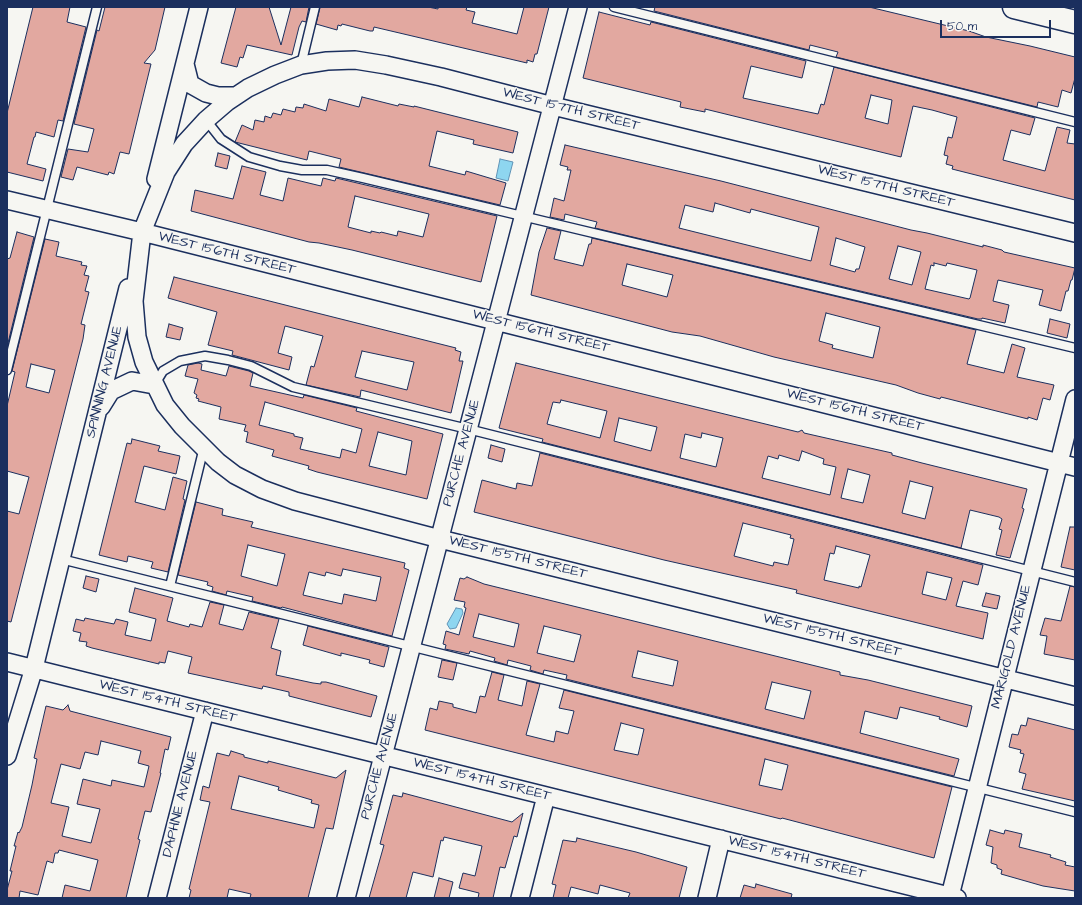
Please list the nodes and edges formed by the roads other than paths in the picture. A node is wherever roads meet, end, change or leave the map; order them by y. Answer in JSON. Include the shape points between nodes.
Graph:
{"nodes":[{"id":1,"x":97,"y":7,"type":"edge"},
{"id":2,"x":199,"y":7,"type":"edge"},
{"id":3,"x":315,"y":7,"type":"edge"},
{"id":4,"x":578,"y":7,"type":"edge"},
{"id":5,"x":614,"y":7,"type":"edge"},
{"id":6,"x":1014,"y":7,"type":"edge"},
{"id":7,"x":1075,"y":22,"type":"edge"},
{"id":8,"x":185,"y":64,"type":"junction"},
{"id":9,"x":301,"y":65,"type":"junction"},
{"id":10,"x":235,"y":96,"type":"junction"},
{"id":11,"x":553,"y":106,"type":"junction"},
{"id":12,"x":206,"y":120,"type":"junction"},
{"id":13,"x":1075,"y":122,"type":"edge"},
{"id":14,"x":7,"y":200,"type":"edge"},
{"id":15,"x":48,"y":210,"type":"junction"},
{"id":16,"x":524,"y":216,"type":"junction"},
{"id":17,"x":142,"y":232,"type":"junction"},
{"id":18,"x":1075,"y":233,"type":"edge"},
{"id":19,"x":496,"y":321,"type":"junction"},
{"id":20,"x":1075,"y":348,"type":"edge"},
{"id":21,"x":7,"y":370,"type":"edge"},
{"id":22,"x":154,"y":385,"type":"junction"},
{"id":23,"x":1075,"y":399,"type":"edge"},
{"id":24,"x":97,"y":412,"type":"junction"},
{"id":25,"x":468,"y":429,"type":"junction"},
{"id":26,"x":204,"y":447,"type":"junction"},
{"id":27,"x":1067,"y":465,"type":"edge"},
{"id":28,"x":440,"y":539,"type":"junction"},
{"id":29,"x":61,"y":559,"type":"junction"},
{"id":30,"x":1031,"y":571,"type":"junction"},
{"id":31,"x":1075,"y":582,"type":"edge"},
{"id":32,"x":170,"y":586,"type":"junction"},
{"id":33,"x":412,"y":646,"type":"junction"},
{"id":34,"x":7,"y":662,"type":"edge"},
{"id":35,"x":34,"y":668,"type":"junction"},
{"id":36,"x":1004,"y":678,"type":"junction"},
{"id":37,"x":1075,"y":696,"type":"edge"},
{"id":38,"x":205,"y":711,"type":"junction"},
{"id":39,"x":383,"y":755,"type":"junction"},
{"id":40,"x":7,"y":756,"type":"edge"},
{"id":41,"x":978,"y":788,"type":"junction"},
{"id":42,"x":546,"y":796,"type":"junction"},
{"id":43,"x":1075,"y":812,"type":"edge"},
{"id":44,"x":721,"y":839,"type":"junction"},
{"id":45,"x":898,"y":891,"type":"edge"},
{"id":46,"x":954,"y":897,"type":"edge"},
{"id":47,"x":157,"y":898,"type":"edge"},
{"id":48,"x":346,"y":898,"type":"edge"},
{"id":49,"x":520,"y":898,"type":"edge"},
{"id":50,"x":707,"y":898,"type":"edge"}],
"edges":[{"from":1,"to":15,"type":"lane"},
{"from":2,"to":8,"type":"street","name":"SPINNING AVENUE"},
{"from":3,"to":9,"type":"lane"},
{"from":4,"to":11,"type":"street","name":"PURCHE AVENUE"},
{"from":5,"to":13,"type":"lane"},
{"from":6,"to":7,"type":"main road"},
{"from":8,"to":10,"type":"street","via":[[190,84],[206,93]]},
{"from":8,"to":17,"type":"street","name":"SPINNING AVENUE"},
{"from":9,"to":10,"type":"street","name":"WEST 157TH STREET","via":[[275,75]]},
{"from":9,"to":11,"type":"street","name":"WEST 157TH STREET","via":[[355,60],[386,65],[441,76]]},
{"from":10,"to":12,"type":"street","name":"WEST 157TH STREET"},
{"from":11,"to":16,"type":"street","name":"PURCHE AVENUE"},
{"from":11,"to":18,"type":"street","name":"WEST 157TH STREET"},
{"from":12,"to":16,"type":"lane","via":[[221,139],[249,156],[280,166],[302,170],[327,170]]},
{"from":12,"to":17,"type":"street","name":"WEST 157TH STREET","via":[[184,144],[166,172]]},
{"from":14,"to":15,"type":"street","name":"WEST 156TH STREET"},
{"from":15,"to":17,"type":"street","name":"WEST 156TH STREET"},
{"from":15,"to":21,"type":"lane"},
{"from":16,"to":19,"type":"street","name":"PURCHE AVENUE"},
{"from":16,"to":20,"type":"lane"},
{"from":17,"to":19,"type":"street","name":"WEST 156TH STREET"},
{"from":17,"to":22,"type":"street","name":"WEST 155TH STREET","via":[[134,301],[137,337]]},
{"from":17,"to":24,"type":"street","name":"SPINNING AVENUE"},
{"from":19,"to":25,"type":"street","name":"PURCHE AVENUE"},
{"from":19,"to":27,"type":"street","name":"WEST 156TH STREET"},
{"from":22,"to":24,"type":"street","via":[[132,381],[111,391]]},
{"from":22,"to":25,"type":"lane","via":[[163,371],[180,361],[205,356],[251,366],[293,387]]},
{"from":22,"to":26,"type":"street","name":"WEST 155TH STREET","via":[[182,426]]},
{"from":23,"to":27,"type":"street","name":"MARIGOLD AVENUE"},
{"from":24,"to":29,"type":"street","name":"SPINNING AVENUE"},
{"from":25,"to":28,"type":"street","name":"PURCHE AVENUE"},
{"from":25,"to":30,"type":"lane"},
{"from":26,"to":28,"type":"street","name":"WEST 155TH STREET","via":[[235,475],[262,489],[295,501]]},
{"from":26,"to":32,"type":"lane"},
{"from":27,"to":30,"type":"street","name":"MARIGOLD AVENUE"},
{"from":28,"to":33,"type":"street","name":"PURCHE AVENUE"},
{"from":28,"to":36,"type":"street","name":"WEST 155TH STREET"},
{"from":29,"to":32,"type":"lane"},
{"from":29,"to":35,"type":"street","name":"SPINNING AVENUE"},
{"from":30,"to":31,"type":"lane"},
{"from":30,"to":36,"type":"street","name":"MARIGOLD AVENUE"},
{"from":32,"to":33,"type":"lane"},
{"from":33,"to":39,"type":"street","name":"PURCHE AVENUE"},
{"from":33,"to":41,"type":"lane"},
{"from":34,"to":35,"type":"street","name":"WEST 154TH STREET"},
{"from":35,"to":38,"type":"street","name":"WEST 154TH STREET"},
{"from":35,"to":40,"type":"street","name":"SPINNING AVENUE"},
{"from":36,"to":37,"type":"street","name":"WEST 155TH STREET"},
{"from":36,"to":41,"type":"street","name":"MARIGOLD AVENUE"},
{"from":38,"to":39,"type":"street","name":"WEST 154TH STREET"},
{"from":38,"to":47,"type":"street","name":"DAPHNE AVENUE"},
{"from":39,"to":42,"type":"street","name":"WEST 154TH STREET"},
{"from":39,"to":48,"type":"street","name":"PURCHE AVENUE"},
{"from":41,"to":43,"type":"lane"},
{"from":41,"to":46,"type":"street","name":"MARIGOLD AVENUE"},
{"from":42,"to":44,"type":"street","name":"WEST 154TH STREET"},
{"from":42,"to":49,"type":"street"},
{"from":44,"to":45,"type":"street","name":"WEST 154TH STREET"},
{"from":44,"to":50,"type":"street"},
{"from":45,"to":46,"type":"street","name":"WEST 154TH STREET"}]}
